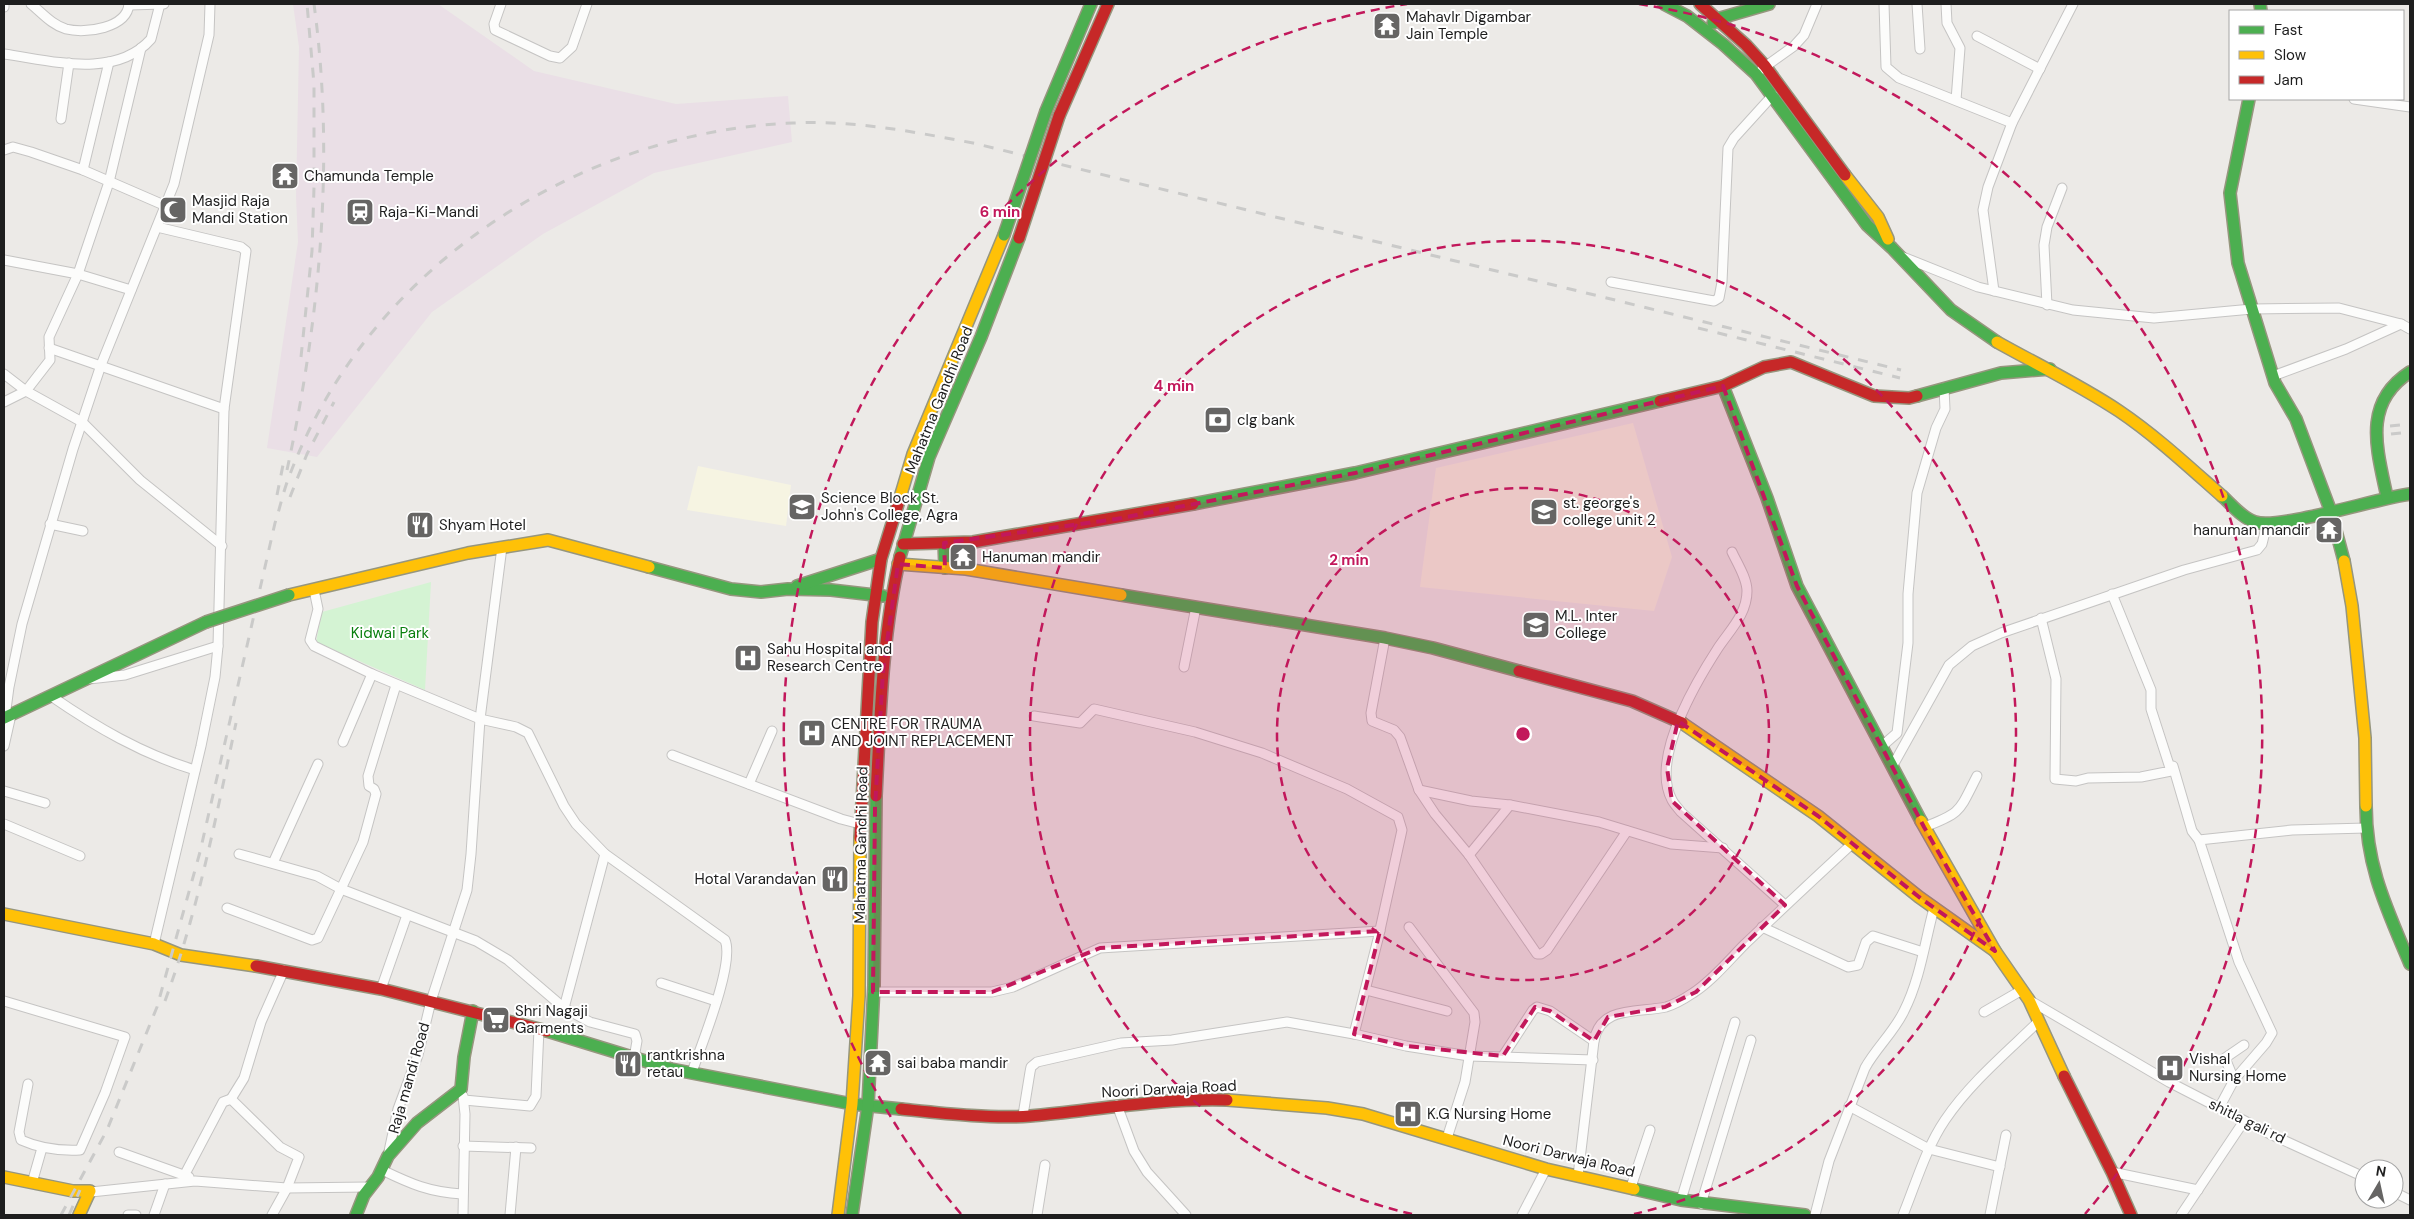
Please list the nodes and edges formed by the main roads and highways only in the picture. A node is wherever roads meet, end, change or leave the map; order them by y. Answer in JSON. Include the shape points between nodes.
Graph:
{"nodes":[{"id":1,"x":1091,"y":4,"type":"edge"},
{"id":2,"x":1108,"y":4,"type":"edge"},
{"id":3,"x":1664,"y":4,"type":"edge"},
{"id":4,"x":1701,"y":4,"type":"edge"},
{"id":5,"x":1769,"y":4,"type":"edge"},
{"id":6,"x":1687,"y":16,"type":"junction"},
{"id":7,"x":1717,"y":20,"type":"junction"},
{"id":8,"x":1705,"y":30,"type":"junction"},
{"id":9,"x":1760,"y":70,"type":"junction"},
{"id":10,"x":2249,"y":100,"type":"edge"},
{"id":11,"x":1889,"y":242,"type":"junction"},
{"id":12,"x":2050,"y":369,"type":"junction"},
{"id":13,"x":2410,"y":372,"type":"edge"},
{"id":14,"x":1723,"y":386,"type":"junction"},
{"id":15,"x":2410,"y":494,"type":"edge"},
{"id":16,"x":2387,"y":498,"type":"junction"},
{"id":17,"x":2331,"y":512,"type":"junction"},
{"id":18,"x":944,"y":543,"type":"junction"},
{"id":19,"x":903,"y":544,"type":"junction"},
{"id":20,"x":880,"y":559,"type":"junction"},
{"id":21,"x":898,"y":564,"type":"junction"},
{"id":22,"x":945,"y":568,"type":"junction"},
{"id":23,"x":788,"y":589,"type":"junction"},
{"id":24,"x":875,"y":595,"type":"junction"},
{"id":25,"x":893,"y":597,"type":"junction"},
{"id":26,"x":7,"y":717,"type":"edge"},
{"id":27,"x":4,"y":914,"type":"edge"},
{"id":28,"x":1995,"y":951,"type":"junction"},
{"id":29,"x":2410,"y":964,"type":"edge"},
{"id":30,"x":473,"y":1011,"type":"junction"},
{"id":31,"x":852,"y":1104,"type":"junction"},
{"id":32,"x":868,"y":1105,"type":"junction"},
{"id":33,"x":4,"y":1177,"type":"edge"},
{"id":34,"x":79,"y":1215,"type":"edge"},
{"id":35,"x":356,"y":1215,"type":"edge"},
{"id":36,"x":838,"y":1215,"type":"edge"},
{"id":37,"x":852,"y":1215,"type":"edge"},
{"id":38,"x":1805,"y":1215,"type":"edge"},
{"id":39,"x":2131,"y":1215,"type":"edge"}],
"edges":[{"from":1,"to":20,"type":"main road","name":"Mahatma Gandhi Road","bridge":true,"via":[[1046,111],[1004,235],[913,454]]},
{"from":2,"to":19,"type":"main road","name":"Mahatma Gandhi Road","bridge":true,"via":[[1059,116],[1019,238],[929,457]]},
{"from":3,"to":6,"type":"main road"},
{"from":4,"to":6,"type":"main road"},
{"from":4,"to":7,"type":"main road"},
{"from":5,"to":7,"type":"main road"},
{"from":6,"to":8,"type":"main road"},
{"from":7,"to":8,"type":"main road"},
{"from":7,"to":9,"type":"main road"},
{"from":8,"to":9,"type":"main road"},
{"from":9,"to":11,"type":"main road","via":[[1878,217]]},
{"from":9,"to":11,"type":"main road","via":[[1772,95],[1833,181],[1862,218]]},
{"from":10,"to":17,"type":"main road","via":[[2230,193],[2238,263],[2273,376],[2296,419]]},
{"from":11,"to":12,"type":"main road","via":[[1963,319],[1984,334]]},
{"from":12,"to":14,"type":"main road","via":[[2001,373],[1909,398],[1874,396],[1791,362],[1762,366]]},
{"from":12,"to":17,"type":"main road","via":[[2152,434],[2255,522],[2267,524]]},
{"from":13,"to":16,"type":"main road","via":[[2391,383],[2377,413],[2379,455]]},
{"from":14,"to":18,"type":"main road","via":[[1355,473],[1116,519],[973,542]]},
{"from":14,"to":28,"type":"main road","via":[[1797,586],[1924,827]]},
{"from":15,"to":16,"type":"main road"},
{"from":16,"to":17,"type":"main road"},
{"from":17,"to":29,"type":"main road","via":[[2346,569],[2353,615],[2366,738],[2366,828],[2373,872]]},
{"from":18,"to":19,"type":"main road"},
{"from":18,"to":22,"type":"main road"},
{"from":19,"to":21,"type":"main road","name":"Mahatma Gandhi Road"},
{"from":20,"to":23,"type":"main road"},
{"from":20,"to":24,"type":"main road","name":"Mahatma Gandhi Road"},
{"from":21,"to":22,"type":"main road"},
{"from":21,"to":25,"type":"main road","name":"Mahatma Gandhi Road"},
{"from":22,"to":28,"type":"main road","via":[[1385,638],[1632,701],[1678,721],[1818,816],[1934,908]]},
{"from":23,"to":24,"type":"main road"},
{"from":23,"to":26,"type":"main road","bridge":true,"via":[[761,592],[731,589],[548,540],[502,547],[289,595],[206,622]]},
{"from":24,"to":25,"type":"main road"},
{"from":24,"to":31,"type":"main road","name":"Mahatma Gandhi Road","via":[[860,824],[859,996]]},
{"from":25,"to":32,"type":"main road","name":"Mahatma Gandhi Road","via":[[883,671],[876,806]]},
{"from":27,"to":30,"type":"main road","name":"Noori Darwaja Road","via":[[154,944],[181,955],[284,970]]},
{"from":28,"to":39,"type":"main road","via":[[2025,995]]},
{"from":30,"to":31,"type":"main road","name":"Noori Darwaja Road","via":[[671,1069]]},
{"from":30,"to":35,"type":"main road","via":[[464,1057],[462,1094],[417,1123],[388,1156],[382,1170],[368,1187]]},
{"from":31,"to":32,"type":"main road","name":"Noori Darwaja Road"},
{"from":31,"to":36,"type":"main road","name":"Mahatma Gandhi Road"},
{"from":32,"to":37,"type":"main road","name":"Mahatma Gandhi Road"},
{"from":32,"to":38,"type":"main road","name":"Noori Darwaja Road","via":[[942,1113],[1023,1115],[1195,1100],[1292,1104],[1363,1114],[1546,1169],[1681,1200]]},
{"from":33,"to":34,"type":"main road","via":[[91,1192]]}]}
